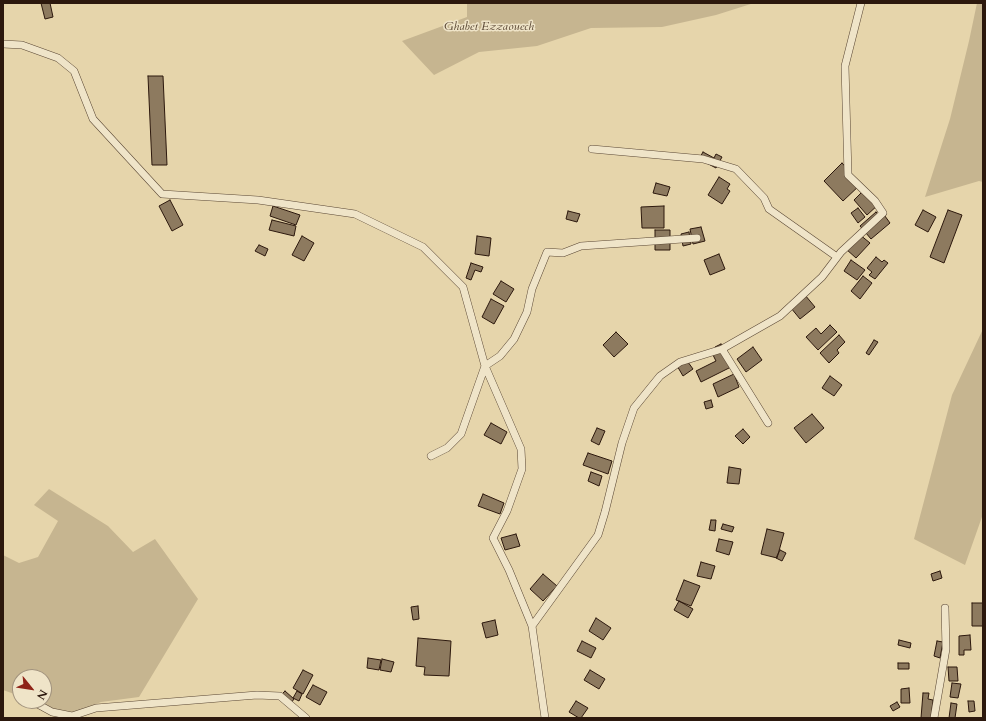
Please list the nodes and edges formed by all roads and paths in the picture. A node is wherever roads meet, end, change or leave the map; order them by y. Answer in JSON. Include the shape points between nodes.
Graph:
{"nodes":[{"id":1,"x":861,"y":3,"type":"edge"},
{"id":2,"x":3,"y":44,"type":"edge"},
{"id":3,"x":592,"y":149,"type":"dead end"},
{"id":4,"x":697,"y":238,"type":"dead end"},
{"id":5,"x":837,"y":257,"type":"junction"},
{"id":6,"x":722,"y":349,"type":"junction"},
{"id":7,"x":485,"y":366,"type":"junction"},
{"id":8,"x":768,"y":423,"type":"dead end"},
{"id":9,"x":431,"y":456,"type":"dead end"},
{"id":10,"x":945,"y":608,"type":"dead end"},
{"id":11,"x":532,"y":626,"type":"junction"},
{"id":12,"x":47,"y":709,"type":"edge"},
{"id":13,"x":306,"y":718,"type":"edge"},
{"id":14,"x":545,"y":718,"type":"edge"},
{"id":15,"x":934,"y":718,"type":"edge"}],
"edges":[{"from":1,"to":5,"type":"street","via":[[845,66],[848,175],[875,201],[883,213]]},
{"from":2,"to":7,"type":"street","via":[[22,45],[58,58],[74,71],[93,119],[162,194],[258,200],[355,214],[423,247],[463,287]]},
{"from":3,"to":5,"type":"street","via":[[703,159],[736,169],[764,198],[769,209]]},
{"from":4,"to":7,"type":"street","via":[[580,246],[563,253],[547,252],[532,289],[527,312],[514,340],[500,356]]},
{"from":5,"to":6,"type":"street","via":[[822,277],[780,316]]},
{"from":6,"to":8,"type":"street"},
{"from":6,"to":11,"type":"street","via":[[680,362],[660,376],[634,408],[598,535]]},
{"from":7,"to":9,"type":"street","via":[[461,434],[447,448]]},
{"from":7,"to":11,"type":"street","via":[[521,449],[522,469],[507,510],[493,538]]},
{"from":10,"to":15,"type":"street","via":[[946,649]]},
{"from":11,"to":14,"type":"street"},
{"from":12,"to":13,"type":"street","via":[[72,716],[96,708],[256,695],[280,696]]}]}
